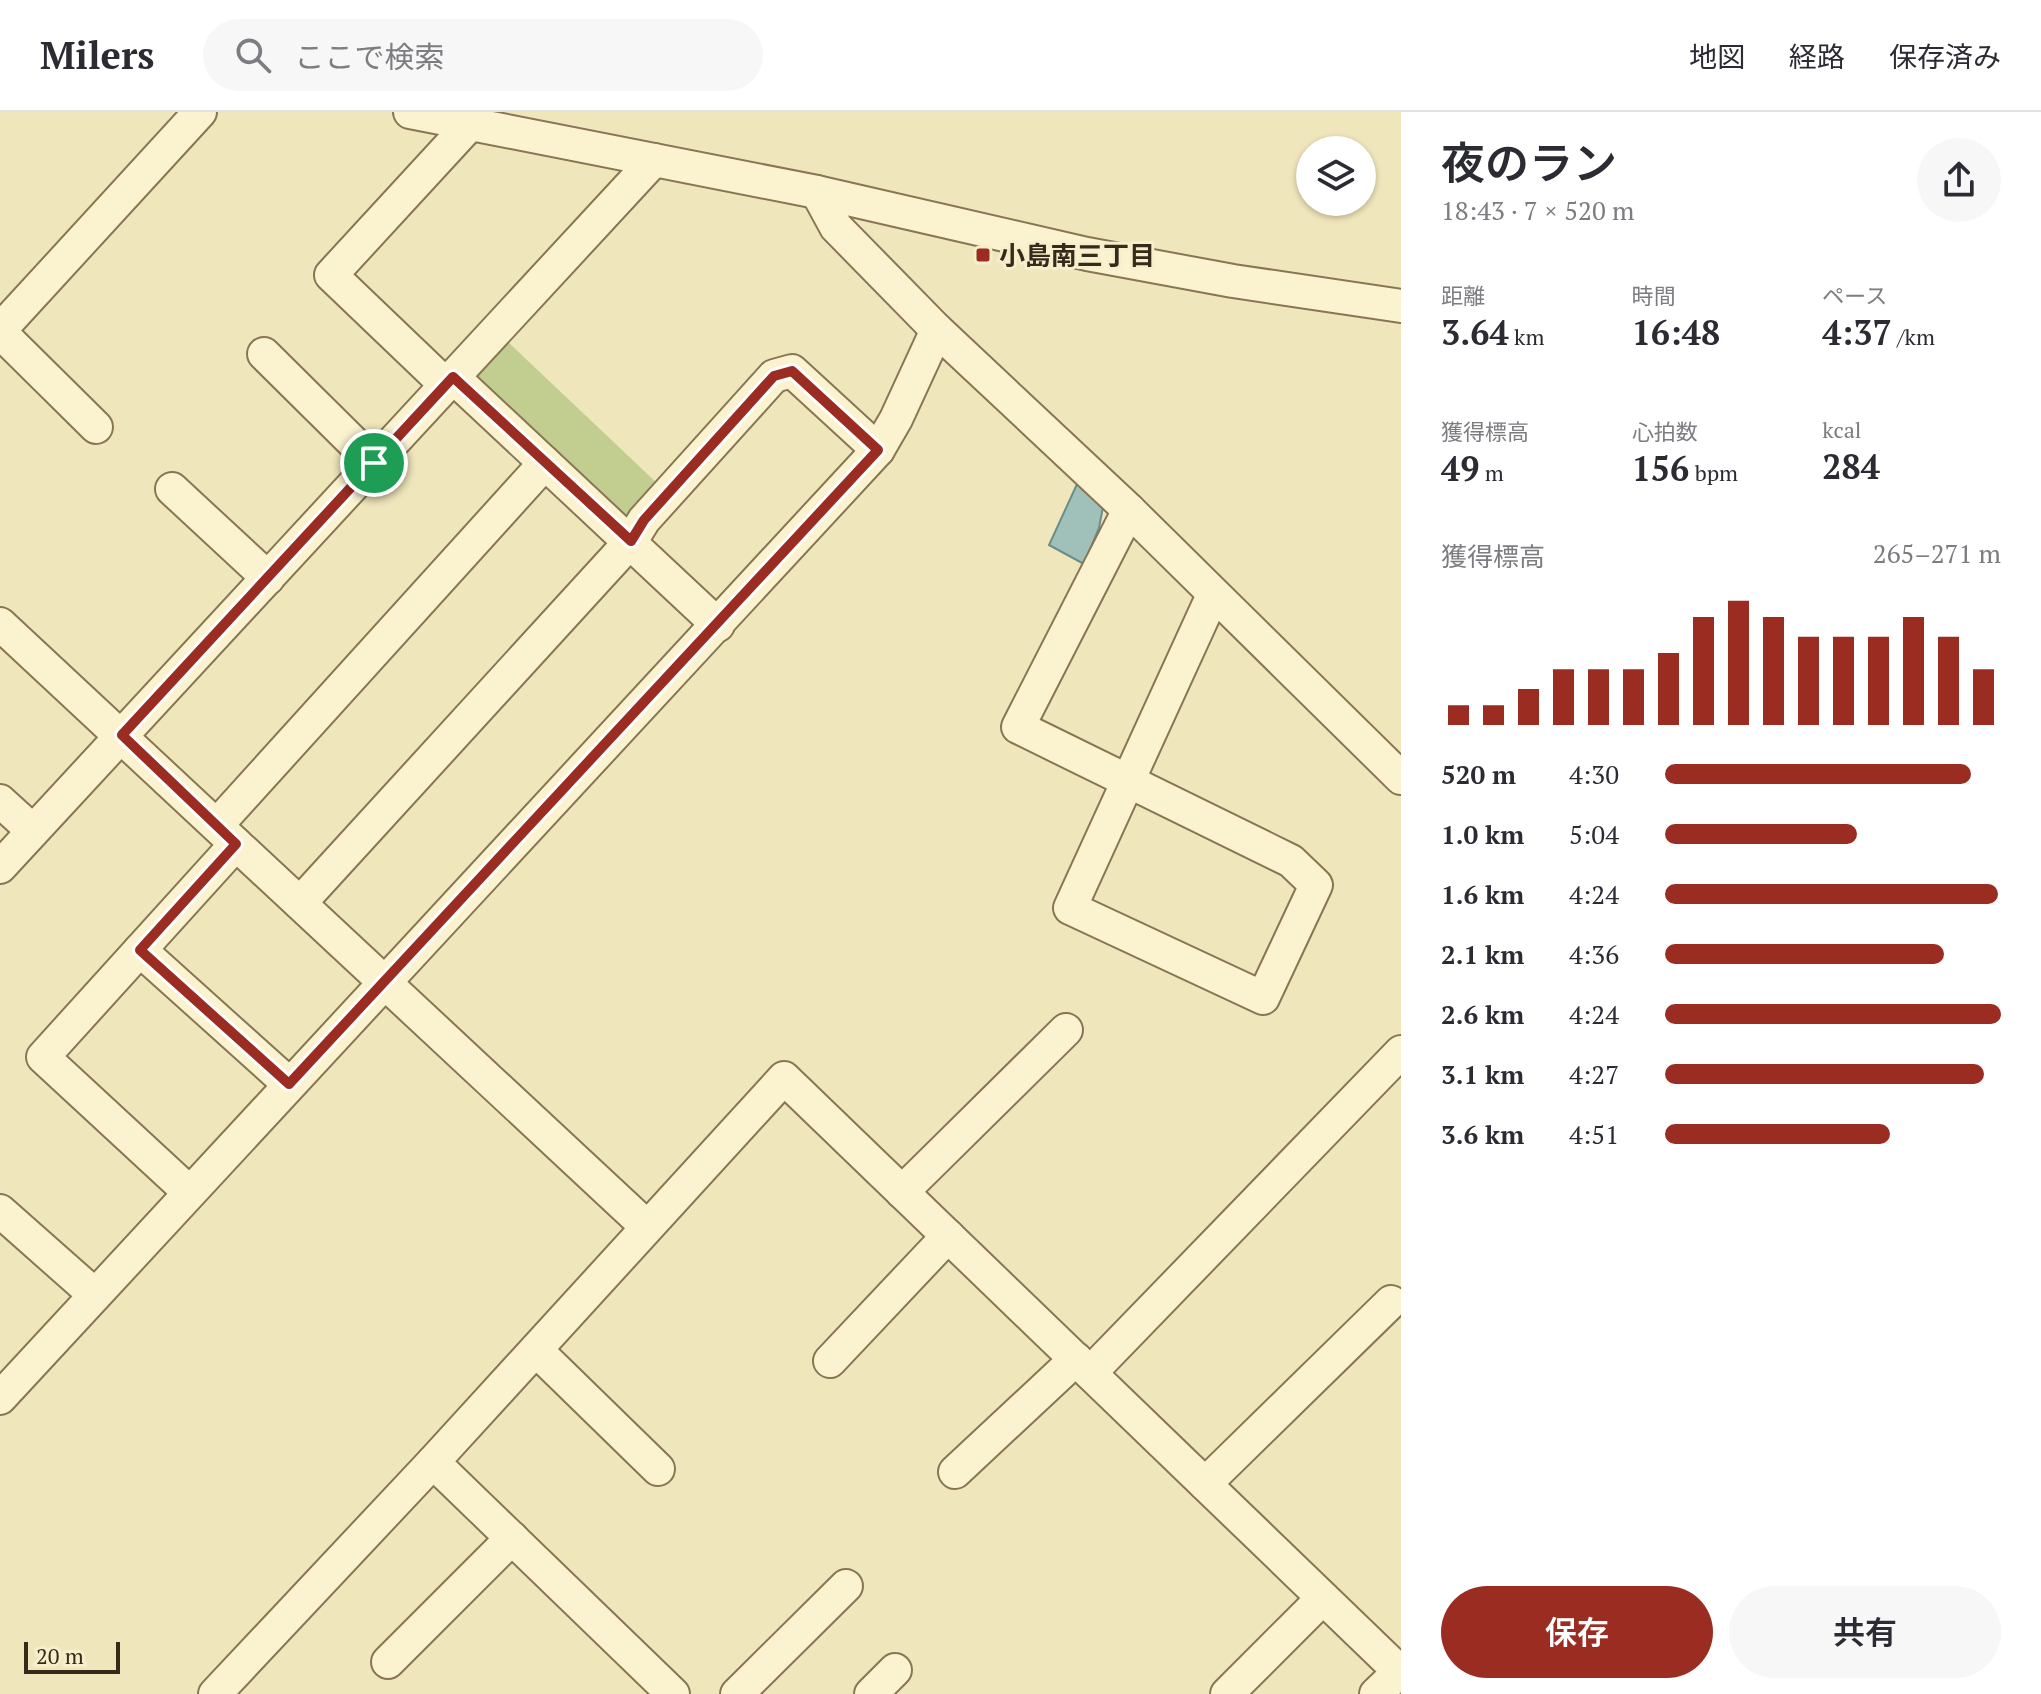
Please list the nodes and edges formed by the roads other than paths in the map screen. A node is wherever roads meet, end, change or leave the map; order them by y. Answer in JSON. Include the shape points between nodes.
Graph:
{"nodes":[{"id":1,"x":200,"y":112,"type":"edge"},
{"id":2,"x":410,"y":112,"type":"edge"},
{"id":3,"x":470,"y":124,"type":"junction"},
{"id":4,"x":654,"y":160,"type":"junction"},
{"id":5,"x":817,"y":192,"type":"junction"},
{"id":6,"x":1401,"y":306,"type":"edge"},
{"id":7,"x":937,"y":330,"type":"junction"},
{"id":8,"x":0,"y":331,"type":"edge"},
{"id":9,"x":264,"y":354,"type":"dead end"},
{"id":10,"x":449,"y":381,"type":"junction"},
{"id":11,"x":96,"y":427,"type":"dead end"},
{"id":12,"x":878,"y":450,"type":"junction"},
{"id":13,"x":374,"y":463,"type":"junction"},
{"id":14,"x":545,"y":463,"type":"junction"},
{"id":15,"x":172,"y":489,"type":"dead end"},
{"id":16,"x":1129,"y":510,"type":"junction"},
{"id":17,"x":631,"y":541,"type":"junction"},
{"id":18,"x":268,"y":578,"type":"junction"},
{"id":19,"x":1213,"y":595,"type":"junction"},
{"id":20,"x":0,"y":624,"type":"edge"},
{"id":21,"x":718,"y":625,"type":"junction"},
{"id":22,"x":122,"y":735,"type":"junction"},
{"id":23,"x":1401,"y":778,"type":"edge"},
{"id":24,"x":1127,"y":782,"type":"junction"},
{"id":25,"x":0,"y":801,"type":"edge"},
{"id":26,"x":33,"y":831,"type":"junction"},
{"id":27,"x":226,"y":834,"type":"junction"},
{"id":28,"x":0,"y":867,"type":"edge"},
{"id":29,"x":300,"y":903,"type":"junction"},
{"id":30,"x":140,"y":950,"type":"junction"},
{"id":31,"x":382,"y":982,"type":"junction"},
{"id":32,"x":1066,"y":1030,"type":"dead end"},
{"id":33,"x":1401,"y":1052,"type":"edge"},
{"id":34,"x":289,"y":1084,"type":"junction"},
{"id":35,"x":189,"y":1192,"type":"junction"},
{"id":36,"x":902,"y":1192,"type":"junction"},
{"id":37,"x":0,"y":1211,"type":"edge"},
{"id":38,"x":646,"y":1226,"type":"junction"},
{"id":39,"x":948,"y":1236,"type":"junction"},
{"id":40,"x":95,"y":1295,"type":"junction"},
{"id":41,"x":1391,"y":1302,"type":"dead end"},
{"id":42,"x":536,"y":1350,"type":"junction"},
{"id":43,"x":830,"y":1361,"type":"dead end"},
{"id":44,"x":1083,"y":1366,"type":"junction"},
{"id":45,"x":0,"y":1398,"type":"edge"},
{"id":46,"x":433,"y":1462,"type":"junction"},
{"id":47,"x":658,"y":1469,"type":"dead end"},
{"id":48,"x":955,"y":1472,"type":"dead end"},
{"id":49,"x":1205,"y":1484,"type":"junction"},
{"id":50,"x":512,"y":1538,"type":"junction"},
{"id":51,"x":846,"y":1586,"type":"dead end"},
{"id":52,"x":1323,"y":1598,"type":"junction"},
{"id":53,"x":388,"y":1662,"type":"dead end"},
{"id":54,"x":895,"y":1670,"type":"dead end"},
{"id":55,"x":1400,"y":1672,"type":"edge"},
{"id":56,"x":215,"y":1694,"type":"edge"},
{"id":57,"x":673,"y":1694,"type":"edge"},
{"id":58,"x":737,"y":1694,"type":"edge"},
{"id":59,"x":871,"y":1694,"type":"edge"},
{"id":60,"x":1227,"y":1694,"type":"edge"},
{"id":61,"x":1376,"y":1694,"type":"edge"}],
"edges":[{"from":1,"to":8,"type":"street"},
{"from":2,"to":3,"type":"street"},
{"from":3,"to":4,"type":"street"},
{"from":3,"to":10,"type":"street","via":[[331,275]]},
{"from":4,"to":5,"type":"street"},
{"from":4,"to":10,"type":"street"},
{"from":5,"to":6,"type":"street","via":[[1087,254]]},
{"from":5,"to":7,"type":"street","via":[[836,227]]},
{"from":7,"to":12,"type":"street"},
{"from":7,"to":16,"type":"street"},
{"from":8,"to":11,"type":"street"},
{"from":9,"to":13,"type":"street"},
{"from":10,"to":13,"type":"street"},
{"from":10,"to":14,"type":"street"},
{"from":12,"to":17,"type":"street","via":[[792,371],[774,376]]},
{"from":12,"to":21,"type":"street"},
{"from":13,"to":18,"type":"street"},
{"from":14,"to":17,"type":"street"},
{"from":14,"to":27,"type":"street"},
{"from":15,"to":18,"type":"street"},
{"from":16,"to":19,"type":"street"},
{"from":16,"to":24,"type":"street","via":[[1018,727]]},
{"from":17,"to":21,"type":"street"},
{"from":17,"to":29,"type":"street"},
{"from":18,"to":22,"type":"street"},
{"from":19,"to":23,"type":"street"},
{"from":19,"to":24,"type":"street"},
{"from":20,"to":22,"type":"street"},
{"from":21,"to":31,"type":"street"},
{"from":22,"to":26,"type":"street"},
{"from":22,"to":27,"type":"street"},
{"from":24,"to":24,"type":"street","via":[[1070,908],[1263,998],[1316,885],[1291,861]]},
{"from":25,"to":26,"type":"street"},
{"from":26,"to":28,"type":"street"},
{"from":27,"to":29,"type":"street"},
{"from":27,"to":30,"type":"street"},
{"from":29,"to":31,"type":"street"},
{"from":30,"to":34,"type":"street"},
{"from":30,"to":35,"type":"street","via":[[43,1057]]},
{"from":31,"to":34,"type":"street"},
{"from":31,"to":38,"type":"street"},
{"from":32,"to":36,"type":"street"},
{"from":33,"to":44,"type":"street"},
{"from":34,"to":35,"type":"street"},
{"from":35,"to":40,"type":"street"},
{"from":36,"to":38,"type":"street","via":[[784,1078]]},
{"from":36,"to":39,"type":"street"},
{"from":37,"to":40,"type":"street"},
{"from":38,"to":42,"type":"street"},
{"from":39,"to":43,"type":"street"},
{"from":39,"to":44,"type":"street"},
{"from":40,"to":45,"type":"street"},
{"from":41,"to":49,"type":"street"},
{"from":42,"to":46,"type":"street"},
{"from":42,"to":47,"type":"street"},
{"from":44,"to":48,"type":"street"},
{"from":44,"to":49,"type":"street"},
{"from":46,"to":50,"type":"street"},
{"from":46,"to":56,"type":"street"},
{"from":49,"to":52,"type":"street"},
{"from":50,"to":53,"type":"street"},
{"from":50,"to":57,"type":"street"},
{"from":51,"to":58,"type":"street"},
{"from":52,"to":55,"type":"street"},
{"from":52,"to":60,"type":"street"},
{"from":54,"to":59,"type":"street"},
{"from":55,"to":61,"type":"street"}]}
